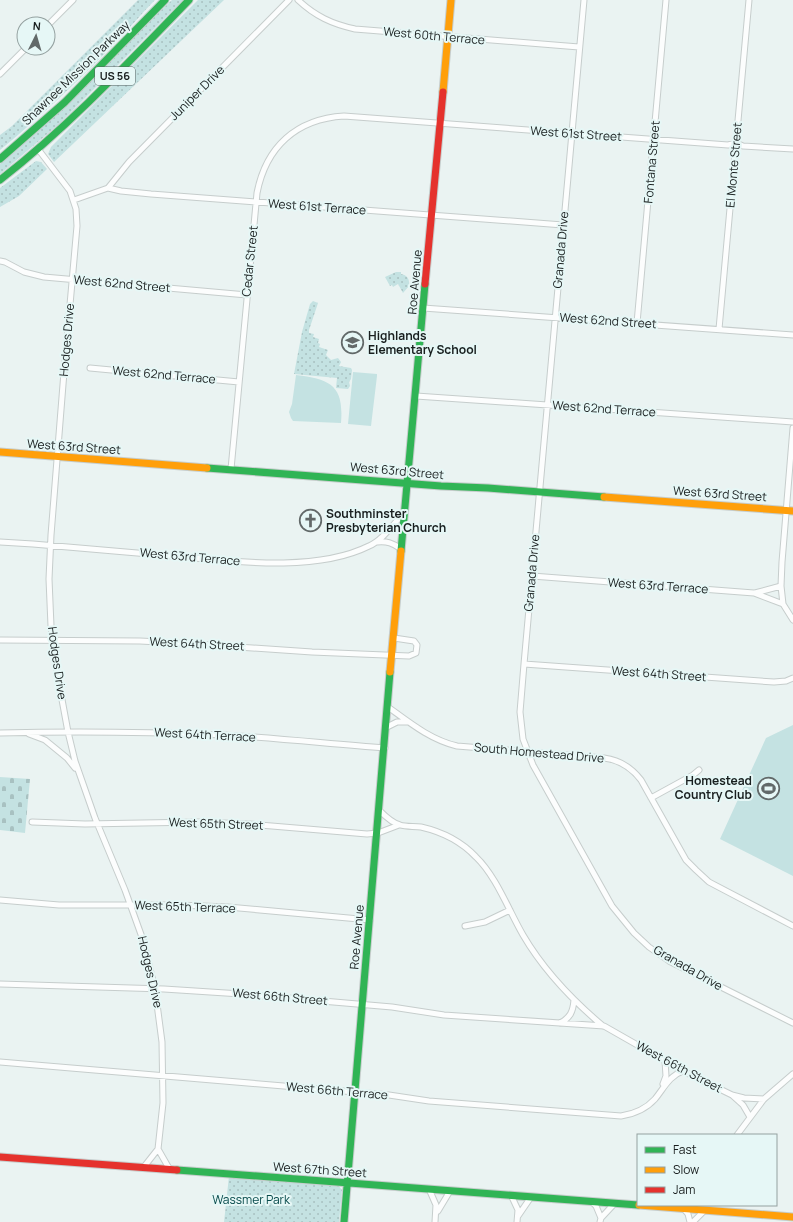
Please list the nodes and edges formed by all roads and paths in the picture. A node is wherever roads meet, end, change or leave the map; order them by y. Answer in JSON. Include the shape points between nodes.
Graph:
{"nodes":[{"id":1,"x":73,"y":0,"type":"edge"},
{"id":2,"x":165,"y":0,"type":"edge"},
{"id":3,"x":189,"y":0,"type":"edge"},
{"id":4,"x":289,"y":0,"type":"edge"},
{"id":5,"x":298,"y":0,"type":"edge"},
{"id":6,"x":451,"y":0,"type":"edge"},
{"id":7,"x":584,"y":0,"type":"edge"},
{"id":8,"x":666,"y":0,"type":"edge"},
{"id":9,"x":749,"y":0,"type":"edge"},
{"id":10,"x":56,"y":17,"type":"edge"},
{"id":11,"x":448,"y":38,"type":"junction"},
{"id":12,"x":579,"y":47,"type":"junction"},
{"id":13,"x":18,"y":56,"type":"edge"},
{"id":14,"x":0,"y":74,"type":"edge"},
{"id":15,"x":358,"y":118,"type":"joint"},
{"id":16,"x":440,"y":123,"type":"junction"},
{"id":17,"x":572,"y":133,"type":"junction"},
{"id":18,"x":654,"y":139,"type":"junction"},
{"id":19,"x":736,"y":142,"type":"junction"},
{"id":20,"x":38,"y":149,"type":"junction"},
{"id":21,"x":793,"y":150,"type":"edge"},
{"id":22,"x":0,"y":159,"type":"edge"},
{"id":23,"x":0,"y":180,"type":"edge"},
{"id":24,"x":108,"y":188,"type":"junction"},
{"id":25,"x":74,"y":200,"type":"junction"},
{"id":26,"x":256,"y":202,"type":"junction"},
{"id":27,"x":432,"y":215,"type":"junction"},
{"id":28,"x":563,"y":225,"type":"junction"},
{"id":29,"x":0,"y":261,"type":"edge"},
{"id":30,"x":72,"y":279,"type":"junction"},
{"id":31,"x":247,"y":295,"type":"junction"},
{"id":32,"x":423,"y":308,"type":"junction"},
{"id":33,"x":555,"y":317,"type":"junction"},
{"id":34,"x":637,"y":323,"type":"junction"},
{"id":35,"x":719,"y":329,"type":"junction"},
{"id":36,"x":793,"y":335,"type":"edge"},
{"id":37,"x":90,"y":368,"type":"dead end"},
{"id":38,"x":239,"y":382,"type":"junction"},
{"id":39,"x":416,"y":396,"type":"junction"},
{"id":40,"x":548,"y":405,"type":"junction"},
{"id":41,"x":793,"y":422,"type":"edge"},
{"id":42,"x":793,"y":428,"type":"edge"},
{"id":43,"x":0,"y":452,"type":"edge"},
{"id":44,"x":57,"y":456,"type":"junction"},
{"id":45,"x":231,"y":469,"type":"junction"},
{"id":46,"x":408,"y":483,"type":"junction"},
{"id":47,"x":539,"y":492,"type":"junction"},
{"id":48,"x":789,"y":511,"type":"edge"},
{"id":49,"x":404,"y":512,"type":"junction"},
{"id":50,"x":0,"y":542,"type":"edge"},
{"id":51,"x":377,"y":542,"type":"junction"},
{"id":52,"x":50,"y":545,"type":"junction"},
{"id":53,"x":401,"y":549,"type":"junction"},
{"id":54,"x":532,"y":576,"type":"junction"},
{"id":55,"x":781,"y":586,"type":"junction"},
{"id":56,"x":754,"y":593,"type":"junction"},
{"id":57,"x":783,"y":604,"type":"junction"},
{"id":58,"x":793,"y":620,"type":"edge"},
{"id":59,"x":394,"y":638,"type":"junction"},
{"id":60,"x":0,"y":640,"type":"edge"},
{"id":61,"x":52,"y":641,"type":"junction"},
{"id":62,"x":393,"y":655,"type":"junction"},
{"id":63,"x":524,"y":664,"type":"junction"},
{"id":64,"x":793,"y":678,"type":"edge"},
{"id":65,"x":388,"y":707,"type":"junction"},
{"id":66,"x":408,"y":722,"type":"junction"},
{"id":67,"x":387,"y":727,"type":"junction"},
{"id":68,"x":68,"y":732,"type":"junction"},
{"id":69,"x":0,"y":733,"type":"edge"},
{"id":70,"x":25,"y":733,"type":"junction"},
{"id":71,"x":385,"y":748,"type":"junction"},
{"id":72,"x":528,"y":752,"type":"junction"},
{"id":73,"x":78,"y":770,"type":"junction"},
{"id":74,"x":699,"y":770,"type":"dead end"},
{"id":75,"x":651,"y":798,"type":"junction"},
{"id":76,"x":380,"y":811,"type":"junction"},
{"id":77,"x":32,"y":822,"type":"dead end"},
{"id":78,"x":98,"y":824,"type":"junction"},
{"id":79,"x":399,"y":825,"type":"junction"},
{"id":80,"x":378,"y":833,"type":"junction"},
{"id":81,"x":0,"y":900,"type":"edge"},
{"id":82,"x":130,"y":904,"type":"junction"},
{"id":83,"x":510,"y":910,"type":"junction"},
{"id":84,"x":370,"y":920,"type":"junction"},
{"id":85,"x":465,"y":926,"type":"dead end"},
{"id":86,"x":793,"y":926,"type":"edge"},
{"id":87,"x":0,"y":984,"type":"edge"},
{"id":88,"x":155,"y":989,"type":"junction"},
{"id":89,"x":574,"y":1000,"type":"junction"},
{"id":90,"x":363,"y":1004,"type":"junction"},
{"id":91,"x":559,"y":1023,"type":"junction"},
{"id":92,"x":793,"y":1023,"type":"edge"},
{"id":93,"x":604,"y":1026,"type":"junction"},
{"id":94,"x":665,"y":1061,"type":"junction"},
{"id":95,"x":0,"y":1062,"type":"edge"},
{"id":96,"x":683,"y":1071,"type":"junction"},
{"id":97,"x":793,"y":1074,"type":"edge"},
{"id":98,"x":164,"y":1076,"type":"junction"},
{"id":99,"x":663,"y":1087,"type":"junction"},
{"id":100,"x":355,"y":1092,"type":"junction"},
{"id":101,"x":732,"y":1095,"type":"junction"},
{"id":102,"x":764,"y":1099,"type":"junction"},
{"id":103,"x":750,"y":1117,"type":"junction"},
{"id":104,"x":738,"y":1134,"type":"edge"},
{"id":105,"x":158,"y":1148,"type":"junction"},
{"id":106,"x":0,"y":1157,"type":"edge"},
{"id":107,"x":143,"y":1168,"type":"junction"},
{"id":108,"x":170,"y":1170,"type":"junction"},
{"id":109,"x":348,"y":1183,"type":"junction"},
{"id":110,"x":429,"y":1189,"type":"junction"},
{"id":111,"x":450,"y":1191,"type":"junction"},
{"id":112,"x":511,"y":1195,"type":"junction"},
{"id":113,"x":532,"y":1197,"type":"junction"},
{"id":114,"x":592,"y":1202,"type":"junction"},
{"id":115,"x":615,"y":1203,"type":"junction"},
{"id":116,"x":637,"y":1205,"type":"edge"},
{"id":117,"x":653,"y":1206,"type":"edge"},
{"id":118,"x":683,"y":1208,"type":"junction"},
{"id":119,"x":708,"y":1208,"type":"edge"},
{"id":120,"x":437,"y":1212,"type":"junction"},
{"id":121,"x":793,"y":1216,"type":"edge"},
{"id":122,"x":517,"y":1219,"type":"edge"},
{"id":123,"x":601,"y":1220,"type":"edge"},
{"id":124,"x":344,"y":1222,"type":"edge"},
{"id":125,"x":435,"y":1222,"type":"edge"},
{"id":126,"x":690,"y":1222,"type":"edge"},
{"id":127,"x":693,"y":1222,"type":"edge"}],
"edges":[{"from":1,"to":10,"type":"street"},
{"from":2,"to":22,"type":"main road","name":"Shawnee Mission Parkway","number":"US 56","via":[[68,98]]},
{"from":3,"to":20,"type":"main road","number":"US 56","via":[[95,97]]},
{"from":4,"to":24,"type":"street","name":"Juniper Drive","via":[[129,162]]},
{"from":5,"to":11,"type":"street","name":"West 60th Terrace","via":[[320,18],[342,26]]},
{"from":6,"to":11,"type":"main road","name":"Roe Avenue"},
{"from":7,"to":12,"type":"street","name":"Granada Drive"},
{"from":8,"to":18,"type":"street","name":"Fontana Street"},
{"from":9,"to":19,"type":"street","name":"El Monte Street"},
{"from":11,"to":12,"type":"street","name":"West 60th Terrace"},
{"from":11,"to":16,"type":"main road","name":"Roe Avenue"},
{"from":12,"to":17,"type":"street","name":"Granada Drive"},
{"from":13,"to":14,"type":"street"},
{"from":15,"to":16,"type":"street","name":"West 61st Street"},
{"from":15,"to":26,"type":"street","name":"Cedar Street","via":[[321,119],[285,139],[272,153],[262,172]]},
{"from":16,"to":17,"type":"street","name":"West 61st Street"},
{"from":16,"to":27,"type":"main road","name":"Roe Avenue"},
{"from":17,"to":18,"type":"street","name":"West 61st Street"},
{"from":17,"to":28,"type":"street","name":"Granada Drive"},
{"from":18,"to":19,"type":"street","name":"West 61st Street","via":[[728,145]]},
{"from":18,"to":34,"type":"street","name":"Fontana Street"},
{"from":19,"to":21,"type":"street","name":"West 61st Street","via":[[743,146]]},
{"from":19,"to":35,"type":"street","name":"El Monte Street"},
{"from":20,"to":23,"type":"main road","number":"US 56"},
{"from":20,"to":25,"type":"street","name":"Hodges Drive","via":[[66,184]]},
{"from":24,"to":25,"type":"street","name":"West 61st Terrace"},
{"from":24,"to":26,"type":"street","name":"West 61st Terrace"},
{"from":25,"to":30,"type":"street","name":"Hodges Drive","via":[[77,226]]},
{"from":26,"to":27,"type":"street","name":"West 61st Terrace"},
{"from":26,"to":31,"type":"street","name":"Cedar Street"},
{"from":27,"to":28,"type":"street","name":"West 61st Terrace"},
{"from":27,"to":32,"type":"main road","name":"Roe Avenue"},
{"from":28,"to":33,"type":"street","name":"Granada Drive"},
{"from":29,"to":30,"type":"street","name":"West 62nd Street","via":[[44,277]]},
{"from":30,"to":31,"type":"street","name":"West 62nd Street"},
{"from":30,"to":44,"type":"street","name":"Hodges Drive"},
{"from":31,"to":38,"type":"street","name":"Cedar Street"},
{"from":32,"to":33,"type":"street","name":"West 62nd Street"},
{"from":32,"to":39,"type":"main road","name":"Roe Avenue"},
{"from":33,"to":34,"type":"street","name":"West 62nd Street"},
{"from":33,"to":40,"type":"street","name":"Granada Drive"},
{"from":34,"to":35,"type":"street","name":"West 62nd Street"},
{"from":35,"to":36,"type":"street","name":"West 62nd Street"},
{"from":37,"to":38,"type":"street","name":"West 62nd Terrace"},
{"from":38,"to":45,"type":"street","name":"Cedar Street"},
{"from":39,"to":40,"type":"street","name":"West 62nd Terrace"},
{"from":39,"to":46,"type":"main road","name":"Roe Avenue"},
{"from":40,"to":41,"type":"street","name":"West 62nd Terrace"},
{"from":40,"to":47,"type":"street","name":"Granada Drive"},
{"from":42,"to":48,"type":"street"},
{"from":43,"to":44,"type":"main road","name":"West 63rd Street"},
{"from":44,"to":45,"type":"main road","name":"West 63rd Street"},
{"from":44,"to":52,"type":"street","name":"Hodges Drive"},
{"from":45,"to":46,"type":"main road","name":"West 63rd Street"},
{"from":46,"to":47,"type":"main road","name":"West 63rd Street"},
{"from":46,"to":49,"type":"main road","name":"Roe Avenue"},
{"from":47,"to":48,"type":"main road","name":"West 63rd Street"},
{"from":47,"to":54,"type":"street","name":"Granada Drive"},
{"from":48,"to":55,"type":"street"},
{"from":49,"to":51,"type":"street","name":"West 63rd Terrace"},
{"from":49,"to":53,"type":"main road","name":"Roe Avenue"},
{"from":50,"to":52,"type":"street","name":"West 63rd Terrace"},
{"from":51,"to":52,"type":"street","name":"West 63rd Terrace","via":[[341,557],[303,562],[243,561]]},
{"from":51,"to":53,"type":"street","via":[[391,543]]},
{"from":52,"to":61,"type":"street","name":"Hodges Drive"},
{"from":53,"to":59,"type":"main road","name":"Roe Avenue"},
{"from":54,"to":56,"type":"street","name":"West 63rd Terrace"},
{"from":54,"to":63,"type":"street","name":"Granada Drive"},
{"from":55,"to":56,"type":"street"},
{"from":55,"to":57,"type":"street"},
{"from":56,"to":57,"type":"street","name":"West 63rd Terrace"},
{"from":57,"to":58,"type":"street"},
{"from":59,"to":62,"type":"main road","name":"Roe Avenue"},
{"from":59,"to":62,"type":"street","via":[[412,640],[417,648],[414,655]]},
{"from":60,"to":61,"type":"street","name":"West 64th Street"},
{"from":61,"to":62,"type":"street","name":"West 64th Street","via":[[182,643]]},
{"from":61,"to":68,"type":"street","name":"Hodges Drive"},
{"from":62,"to":65,"type":"main road","name":"Roe Avenue"},
{"from":63,"to":64,"type":"street","name":"West 64th Street","via":[[774,682]]},
{"from":63,"to":72,"type":"street","name":"Granada Drive","via":[[520,712],[522,734]]},
{"from":65,"to":66,"type":"street","name":"South Homestead Drive"},
{"from":65,"to":67,"type":"main road","name":"Roe Avenue"},
{"from":66,"to":67,"type":"street","via":[[398,722]]},
{"from":66,"to":72,"type":"street","name":"South Homestead Drive","via":[[444,743],[462,747]]},
{"from":67,"to":71,"type":"main road","name":"Roe Avenue"},
{"from":68,"to":70,"type":"street","name":"West 64th Terrace"},
{"from":68,"to":71,"type":"street","name":"West 64th Terrace","via":[[225,736]]},
{"from":68,"to":73,"type":"street","name":"Hodges Drive"},
{"from":69,"to":70,"type":"street","name":"West 64th Terrace"},
{"from":70,"to":73,"type":"street","name":"West 64th Terrace","via":[[45,740]]},
{"from":71,"to":76,"type":"main road","name":"Roe Avenue"},
{"from":72,"to":75,"type":"street","name":"South Homestead Drive","via":[[618,761],[635,772]]},
{"from":72,"to":92,"type":"street","name":"Granada Drive","via":[[603,892],[634,933],[669,961]]},
{"from":73,"to":78,"type":"street","name":"Hodges Drive"},
{"from":74,"to":75,"type":"street"},
{"from":75,"to":86,"type":"street","name":"South Homestead Drive","via":[[686,860],[702,877]]},
{"from":76,"to":79,"type":"street"},
{"from":76,"to":80,"type":"main road","name":"Roe Avenue"},
{"from":77,"to":78,"type":"street","name":"West 65th Street"},
{"from":78,"to":80,"type":"street","name":"West 65th Street","via":[[199,822]]},
{"from":78,"to":82,"type":"street","name":"Hodges Drive"},
{"from":79,"to":80,"type":"street","name":"West 65th Street"},
{"from":79,"to":83,"type":"street","name":"West 65th Street","via":[[438,832],[463,845],[487,870]]},
{"from":80,"to":84,"type":"main road","name":"Roe Avenue"},
{"from":81,"to":82,"type":"street","name":"West 65th Terrace","via":[[59,905]]},
{"from":82,"to":84,"type":"street","name":"West 65th Terrace","via":[[228,908]]},
{"from":82,"to":88,"type":"street","name":"Hodges Drive","via":[[143,940]]},
{"from":83,"to":85,"type":"street","via":[[485,922]]},
{"from":83,"to":89,"type":"street","name":"West 65th Street","via":[[548,972]]},
{"from":84,"to":90,"type":"main road","name":"Roe Avenue"},
{"from":87,"to":88,"type":"street","name":"West 66th Street"},
{"from":88,"to":90,"type":"street","name":"West 66th Street"},
{"from":88,"to":98,"type":"street","name":"Hodges Drive"},
{"from":89,"to":91,"type":"street","via":[[572,1014]]},
{"from":89,"to":93,"type":"street","name":"West 65th Street"},
{"from":90,"to":91,"type":"street","name":"West 66th Street","via":[[444,1015]]},
{"from":90,"to":100,"type":"main road","name":"Roe Avenue"},
{"from":91,"to":93,"type":"street","name":"West 66th Street"},
{"from":93,"to":94,"type":"street","name":"West 66th Street"},
{"from":94,"to":96,"type":"street","name":"West 66th Street"},
{"from":94,"to":99,"type":"street","name":"West 66th Terrace","via":[[666,1076]]},
{"from":95,"to":98,"type":"street","name":"West 66th Terrace"},
{"from":96,"to":99,"type":"street","name":"West 66th Terrace"},
{"from":96,"to":101,"type":"street","name":"West 66th Street"},
{"from":97,"to":102,"type":"street"},
{"from":98,"to":100,"type":"street","name":"West 66th Terrace"},
{"from":98,"to":105,"type":"street","name":"Hodges Drive"},
{"from":99,"to":100,"type":"street","name":"West 66th Terrace","via":[[648,1106],[621,1116],[429,1101]]},
{"from":100,"to":109,"type":"main road","name":"Roe Avenue"},
{"from":101,"to":102,"type":"street","name":"West 66th Street"},
{"from":101,"to":103,"type":"street","via":[[743,1105]]},
{"from":102,"to":103,"type":"street"},
{"from":103,"to":104,"type":"street"},
{"from":105,"to":107,"type":"street"},
{"from":105,"to":108,"type":"street"},
{"from":106,"to":107,"type":"main road","name":"West 67th Street"},
{"from":107,"to":108,"type":"main road","name":"West 67th Street"},
{"from":108,"to":109,"type":"main road","name":"West 67th Street"},
{"from":109,"to":110,"type":"main road","name":"West 67th Street"},
{"from":109,"to":124,"type":"main road","name":"Roe Avenue"},
{"from":110,"to":111,"type":"main road","name":"West 67th Street"},
{"from":110,"to":120,"type":"street","via":[[435,1200]]},
{"from":111,"to":112,"type":"main road","name":"West 67th Street"},
{"from":111,"to":120,"type":"street"},
{"from":112,"to":113,"type":"main road","name":"West 67th Street"},
{"from":112,"to":122,"type":"street","via":[[518,1210]]},
{"from":113,"to":114,"type":"main road","name":"West 67th Street"},
{"from":113,"to":122,"type":"street"},
{"from":114,"to":115,"type":"main road","name":"West 67th Street"},
{"from":114,"to":123,"type":"street"},
{"from":115,"to":116,"type":"main road","name":"West 67th Street"},
{"from":115,"to":123,"type":"street"},
{"from":117,"to":118,"type":"main road","name":"West 67th Street"},
{"from":118,"to":119,"type":"main road","name":"West 67th Street"},
{"from":118,"to":126,"type":"street"},
{"from":119,"to":121,"type":"main road","name":"West 67th Street"},
{"from":119,"to":127,"type":"street"},
{"from":120,"to":125,"type":"street"}]}
